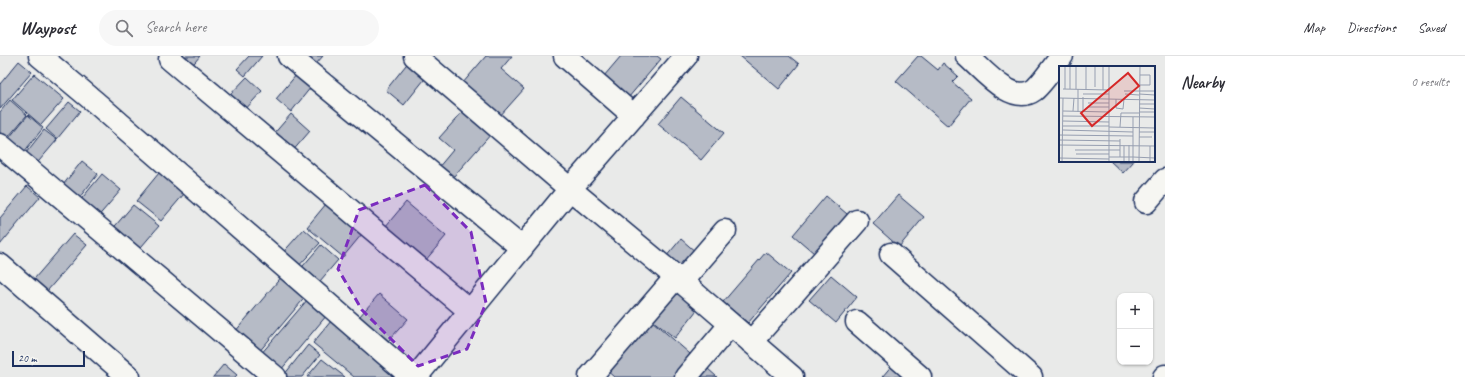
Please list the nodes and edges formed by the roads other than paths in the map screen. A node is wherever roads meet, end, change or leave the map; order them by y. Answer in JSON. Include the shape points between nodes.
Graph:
{"nodes":[{"id":1,"x":40,"y":56,"type":"edge"},
{"id":2,"x":289,"y":56,"type":"edge"},
{"id":3,"x":415,"y":56,"type":"edge"},
{"id":4,"x":565,"y":56,"type":"edge"},
{"id":5,"x":967,"y":56,"type":"edge"},
{"id":6,"x":1062,"y":56,"type":"edge"},
{"id":7,"x":682,"y":57,"type":"edge"},
{"id":8,"x":170,"y":59,"type":"dead end"},
{"id":9,"x":634,"y":116,"type":"junction"},
{"id":10,"x":0,"y":145,"type":"edge"},
{"id":11,"x":1165,"y":180,"type":"edge"},
{"id":12,"x":570,"y":189,"type":"junction"},
{"id":13,"x":1146,"y":202,"type":"dead end"},
{"id":14,"x":857,"y":221,"type":"dead end"},
{"id":15,"x":725,"y":231,"type":"dead end"},
{"id":16,"x":522,"y":248,"type":"junction"},
{"id":17,"x":890,"y":254,"type":"dead end"},
{"id":18,"x":0,"y":265,"type":"edge"},
{"id":19,"x":678,"y":279,"type":"junction"},
{"id":20,"x":470,"y":311,"type":"junction"},
{"id":21,"x":857,"y":322,"type":"dead end"},
{"id":22,"x":730,"y":325,"type":"junction"},
{"id":23,"x":751,"y":342,"type":"junction"},
{"id":24,"x":129,"y":377,"type":"edge"},
{"id":25,"x":275,"y":377,"type":"edge"},
{"id":26,"x":412,"y":377,"type":"edge"},
{"id":27,"x":416,"y":377,"type":"edge"},
{"id":28,"x":590,"y":377,"type":"edge"},
{"id":29,"x":686,"y":377,"type":"edge"},
{"id":30,"x":792,"y":377,"type":"edge"},
{"id":31,"x":920,"y":377,"type":"edge"},
{"id":32,"x":1031,"y":377,"type":"edge"}],
"edges":[{"from":1,"to":26,"type":"street"},
{"from":2,"to":16,"type":"street"},
{"from":3,"to":12,"type":"street"},
{"from":4,"to":9,"type":"street"},
{"from":5,"to":6,"type":"street","via":[[1000,85],[1012,93],[1022,95],[1034,90]]},
{"from":7,"to":9,"type":"street"},
{"from":8,"to":20,"type":"street"},
{"from":9,"to":12,"type":"street"},
{"from":10,"to":25,"type":"street"},
{"from":11,"to":13,"type":"street"},
{"from":12,"to":16,"type":"street"},
{"from":12,"to":19,"type":"street"},
{"from":14,"to":23,"type":"street"},
{"from":15,"to":19,"type":"street"},
{"from":16,"to":20,"type":"street"},
{"from":17,"to":32,"type":"street"},
{"from":18,"to":24,"type":"street"},
{"from":19,"to":22,"type":"street"},
{"from":19,"to":28,"type":"street"},
{"from":20,"to":27,"type":"street"},
{"from":21,"to":31,"type":"street"},
{"from":22,"to":23,"type":"street"},
{"from":22,"to":29,"type":"street"},
{"from":23,"to":30,"type":"street"}]}
